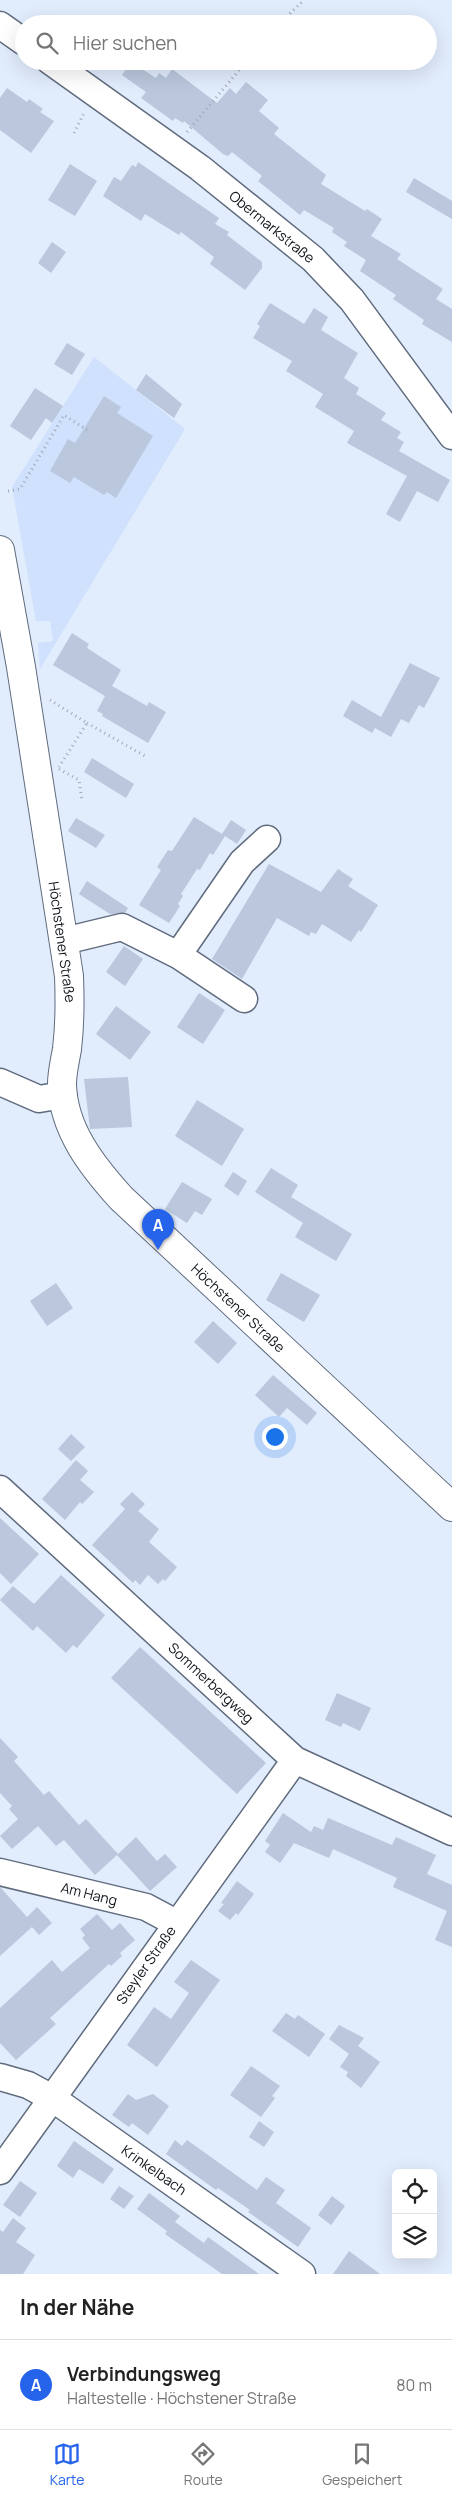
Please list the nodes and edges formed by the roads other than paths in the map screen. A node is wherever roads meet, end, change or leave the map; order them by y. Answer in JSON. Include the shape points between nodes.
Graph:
{"nodes":[{"id":1,"x":0,"y":25,"type":"edge"},
{"id":2,"x":15,"y":36,"type":"edge"},
{"id":3,"x":62,"y":70,"type":"edge"},
{"id":4,"x":452,"y":436,"type":"edge"},
{"id":5,"x":0,"y":550,"type":"edge"},
{"id":6,"x":268,"y":839,"type":"dead end"},
{"id":7,"x":64,"y":941,"type":"junction"},
{"id":8,"x":178,"y":955,"type":"junction"},
{"id":9,"x":244,"y":999,"type":"dead end"},
{"id":10,"x":0,"y":1082,"type":"edge"},
{"id":11,"x":63,"y":1095,"type":"junction"},
{"id":12,"x":0,"y":1489,"type":"edge"},
{"id":13,"x":452,"y":1507,"type":"edge"},
{"id":14,"x":295,"y":1760,"type":"junction"},
{"id":15,"x":452,"y":1832,"type":"edge"},
{"id":16,"x":0,"y":1872,"type":"edge"},
{"id":17,"x":176,"y":1923,"type":"junction"},
{"id":18,"x":0,"y":2077,"type":"edge"},
{"id":19,"x":52,"y":2098,"type":"junction"},
{"id":20,"x":0,"y":2171,"type":"edge"},
{"id":21,"x":302,"y":2274,"type":"edge"}],
"edges":[{"from":1,"to":2,"type":"street"},
{"from":3,"to":4,"type":"street","name":"Obermarkstraße","via":[[200,168],[313,259],[352,300]]},
{"from":5,"to":7,"type":"main road","name":"Höchstener Straße"},
{"from":6,"to":8,"type":"street","via":[[242,862]]},
{"from":7,"to":8,"type":"street","via":[[122,927]]},
{"from":7,"to":11,"type":"main road","name":"Höchstener Straße","via":[[71,1012]]},
{"from":8,"to":9,"type":"street"},
{"from":10,"to":11,"type":"street","via":[[39,1099]]},
{"from":11,"to":13,"type":"main road","name":"Höchstener Straße","via":[[76,1138],[121,1198]]},
{"from":12,"to":14,"type":"street","name":"Sommerbergweg"},
{"from":14,"to":15,"type":"street","name":"Sommerbergweg"},
{"from":14,"to":17,"type":"street","name":"Steyler Straße"},
{"from":16,"to":17,"type":"street","name":"Am Hang","via":[[146,1907]]},
{"from":17,"to":19,"type":"street","name":"Steyler Straße"},
{"from":18,"to":19,"type":"street","name":"Krinkelbach","via":[[28,2085]]},
{"from":19,"to":20,"type":"street","name":"Steyler Straße"},
{"from":19,"to":21,"type":"street","name":"Krinkelbach"}]}
